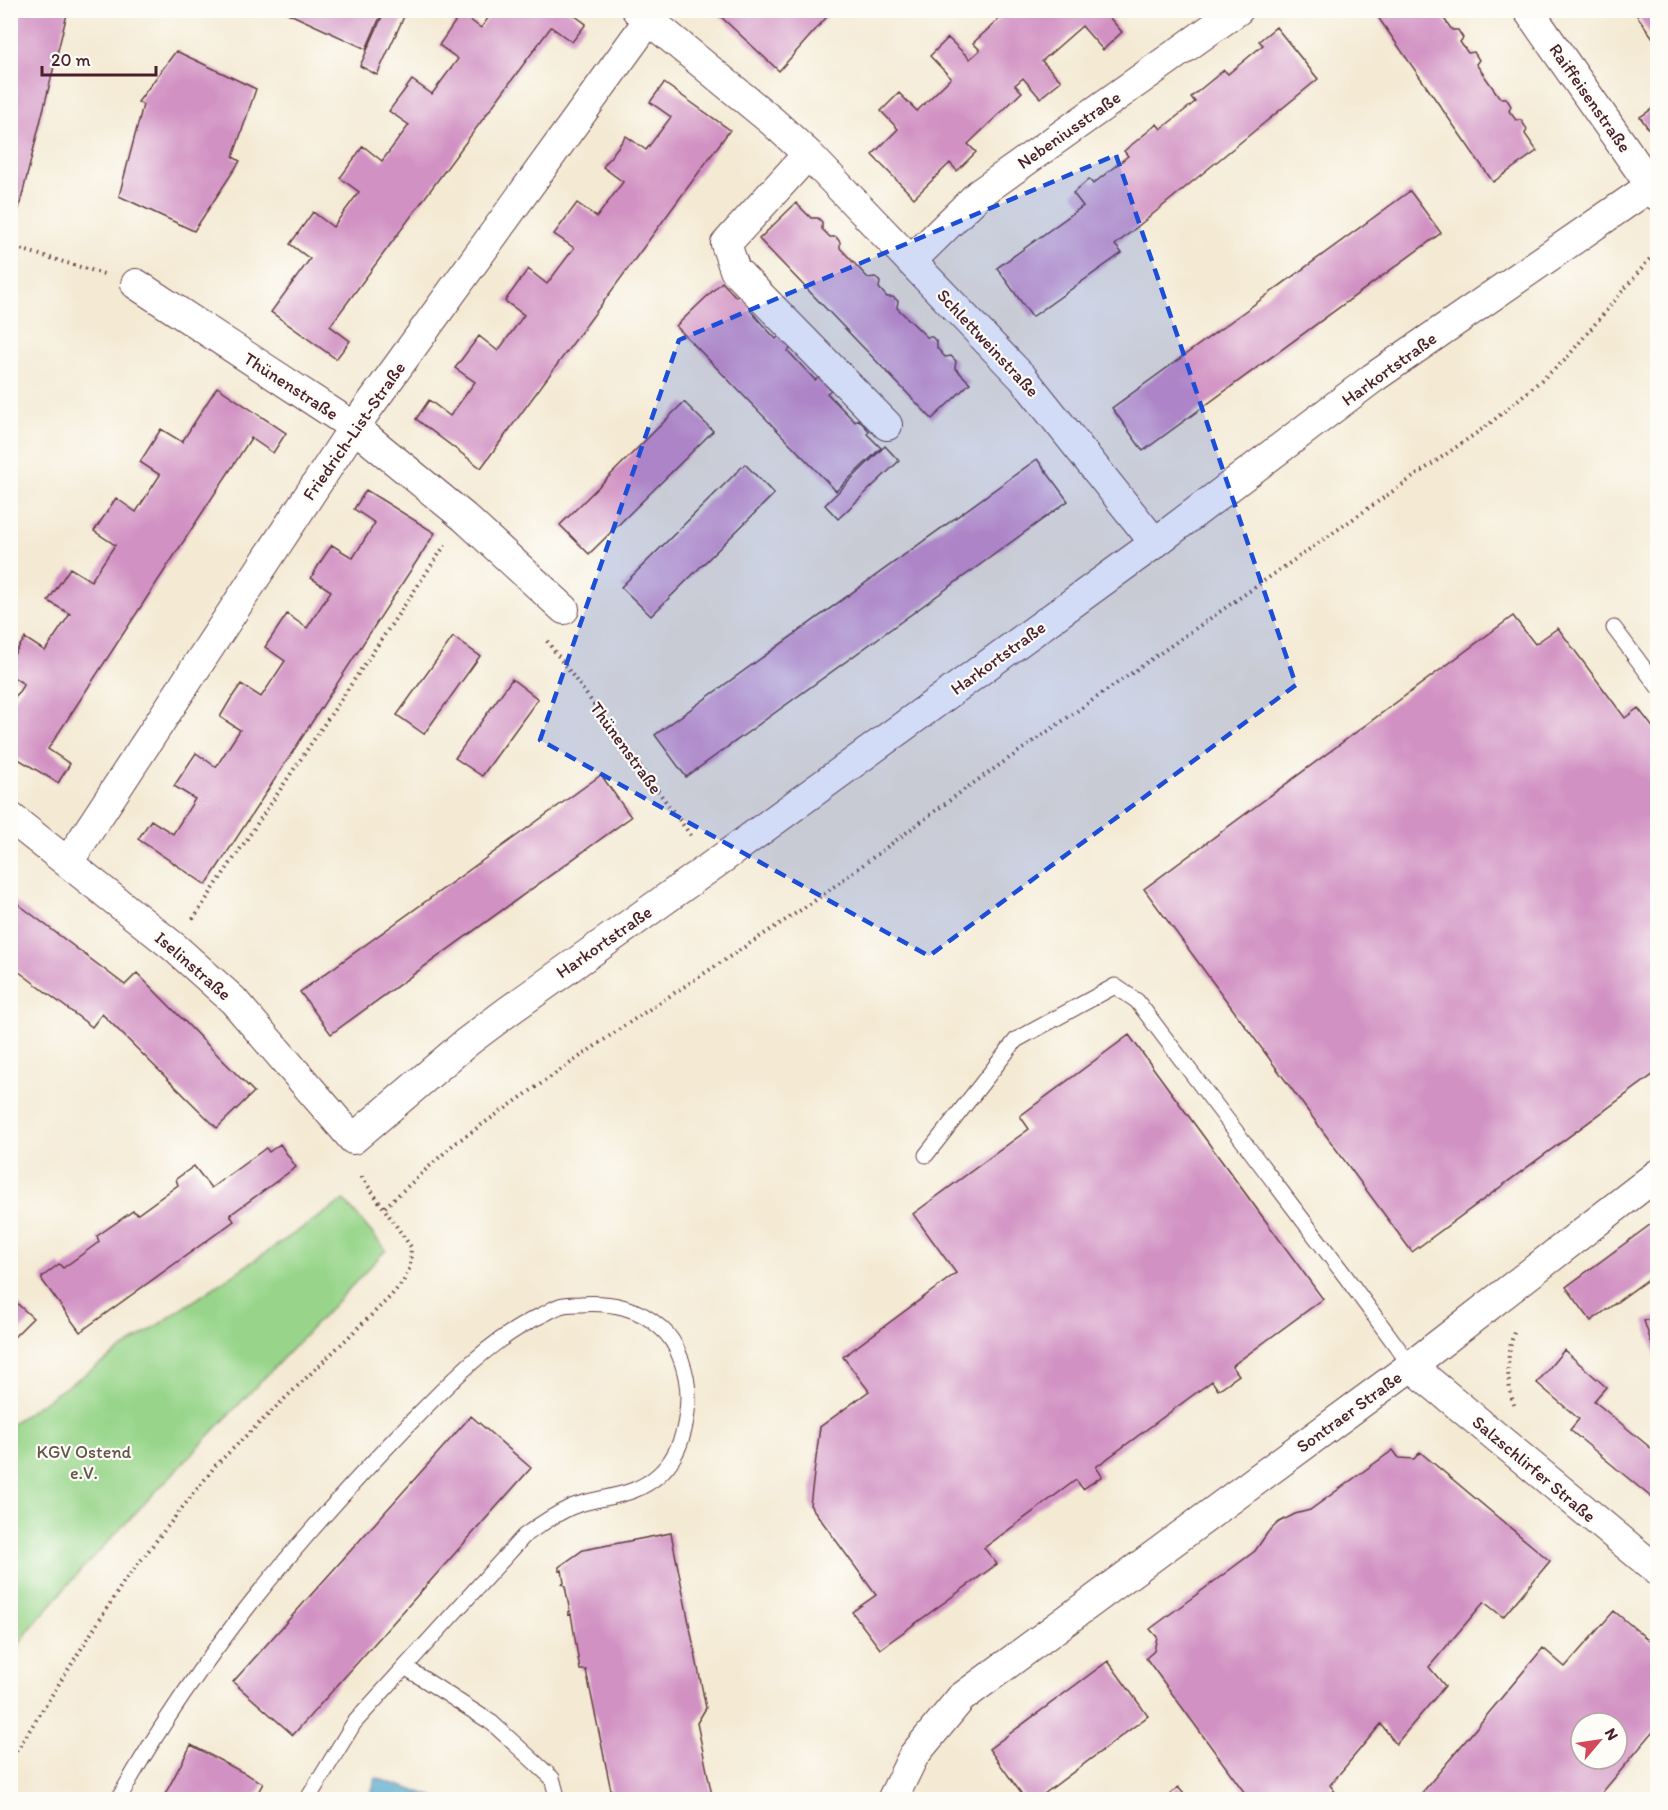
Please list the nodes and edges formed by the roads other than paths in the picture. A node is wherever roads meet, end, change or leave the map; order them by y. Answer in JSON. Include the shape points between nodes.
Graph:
{"nodes":[{"id":1,"x":1238,"y":10,"type":"edge"},
{"id":2,"x":1528,"y":10,"type":"edge"},
{"id":3,"x":647,"y":13,"type":"edge"},
{"id":4,"x":808,"y":154,"type":"junction"},
{"id":5,"x":1654,"y":191,"type":"edge"},
{"id":6,"x":911,"y":261,"type":"junction"},
{"id":7,"x":136,"y":284,"type":"road end"},
{"id":8,"x":887,"y":425,"type":"dead end"},
{"id":9,"x":354,"y":427,"type":"junction"},
{"id":10,"x":1155,"y":543,"type":"junction"},
{"id":11,"x":564,"y":609,"type":"dead end"},
{"id":12,"x":1614,"y":628,"type":"dead end"},
{"id":13,"x":1658,"y":687,"type":"edge"},
{"id":14,"x":10,"y":817,"type":"edge"},
{"id":15,"x":68,"y":862,"type":"junction"},
{"id":16,"x":352,"y":1139,"type":"joint"},
{"id":17,"x":926,"y":1155,"type":"dead end"},
{"id":18,"x":1658,"y":1174,"type":"edge"},
{"id":19,"x":1411,"y":1366,"type":"junction"},
{"id":20,"x":1658,"y":1571,"type":"edge"},
{"id":21,"x":405,"y":1667,"type":"junction"},
{"id":22,"x":118,"y":1800,"type":"edge"},
{"id":23,"x":308,"y":1800,"type":"edge"},
{"id":24,"x":558,"y":1800,"type":"edge"},
{"id":25,"x":892,"y":1800,"type":"edge"}],
"edges":[{"from":1,"to":6,"type":"street","name":"Nebeniusstraße","via":[[979,194]]},
{"from":2,"to":5,"type":"street","name":"Raiffeisenstraße"},
{"from":3,"to":4,"type":"street","name":"Schlettweinstraße"},
{"from":3,"to":9,"type":"street","name":"Friedrich-List-Straße"},
{"from":4,"to":6,"type":"street","name":"Schlettweinstraße"},
{"from":4,"to":8,"type":"street","via":[[726,244],[735,270]]},
{"from":5,"to":10,"type":"street","name":"Harkortstraße","via":[[1373,378]]},
{"from":6,"to":10,"type":"street","name":"Schlettweinstraße","via":[[1023,378]]},
{"from":7,"to":9,"type":"street","name":"Thünenstraße"},
{"from":9,"to":11,"type":"street","name":"Thünenstraße","via":[[464,517]]},
{"from":9,"to":15,"type":"street","name":"Friedrich-List-Straße"},
{"from":10,"to":16,"type":"street","name":"Harkortstraße","via":[[466,1042]]},
{"from":12,"to":13,"type":"lane"},
{"from":14,"to":15,"type":"street","name":"Iselinstraße"},
{"from":15,"to":16,"type":"street","name":"Iselinstraße","via":[[233,1000]]},
{"from":17,"to":19,"type":"lane","via":[[1016,1040],[1115,986],[1137,1001]]},
{"from":18,"to":19,"type":"street","name":"Sontraer Straße"},
{"from":19,"to":20,"type":"street","name":"Salzschlirfer Straße"},
{"from":19,"to":25,"type":"street","name":"Sontraer Straße","via":[[961,1698],[914,1755]]},
{"from":21,"to":22,"type":"lane","via":[[524,1536],[572,1507],[636,1490],[660,1473],[677,1454],[688,1418],[688,1388],[680,1355],[667,1333],[649,1317],[624,1306],[564,1305],[498,1341],[446,1385],[344,1492],[241,1614],[143,1754]]},
{"from":21,"to":23,"type":"lane","via":[[354,1723]]},
{"from":21,"to":24,"type":"lane","via":[[492,1723],[552,1778]]}]}
